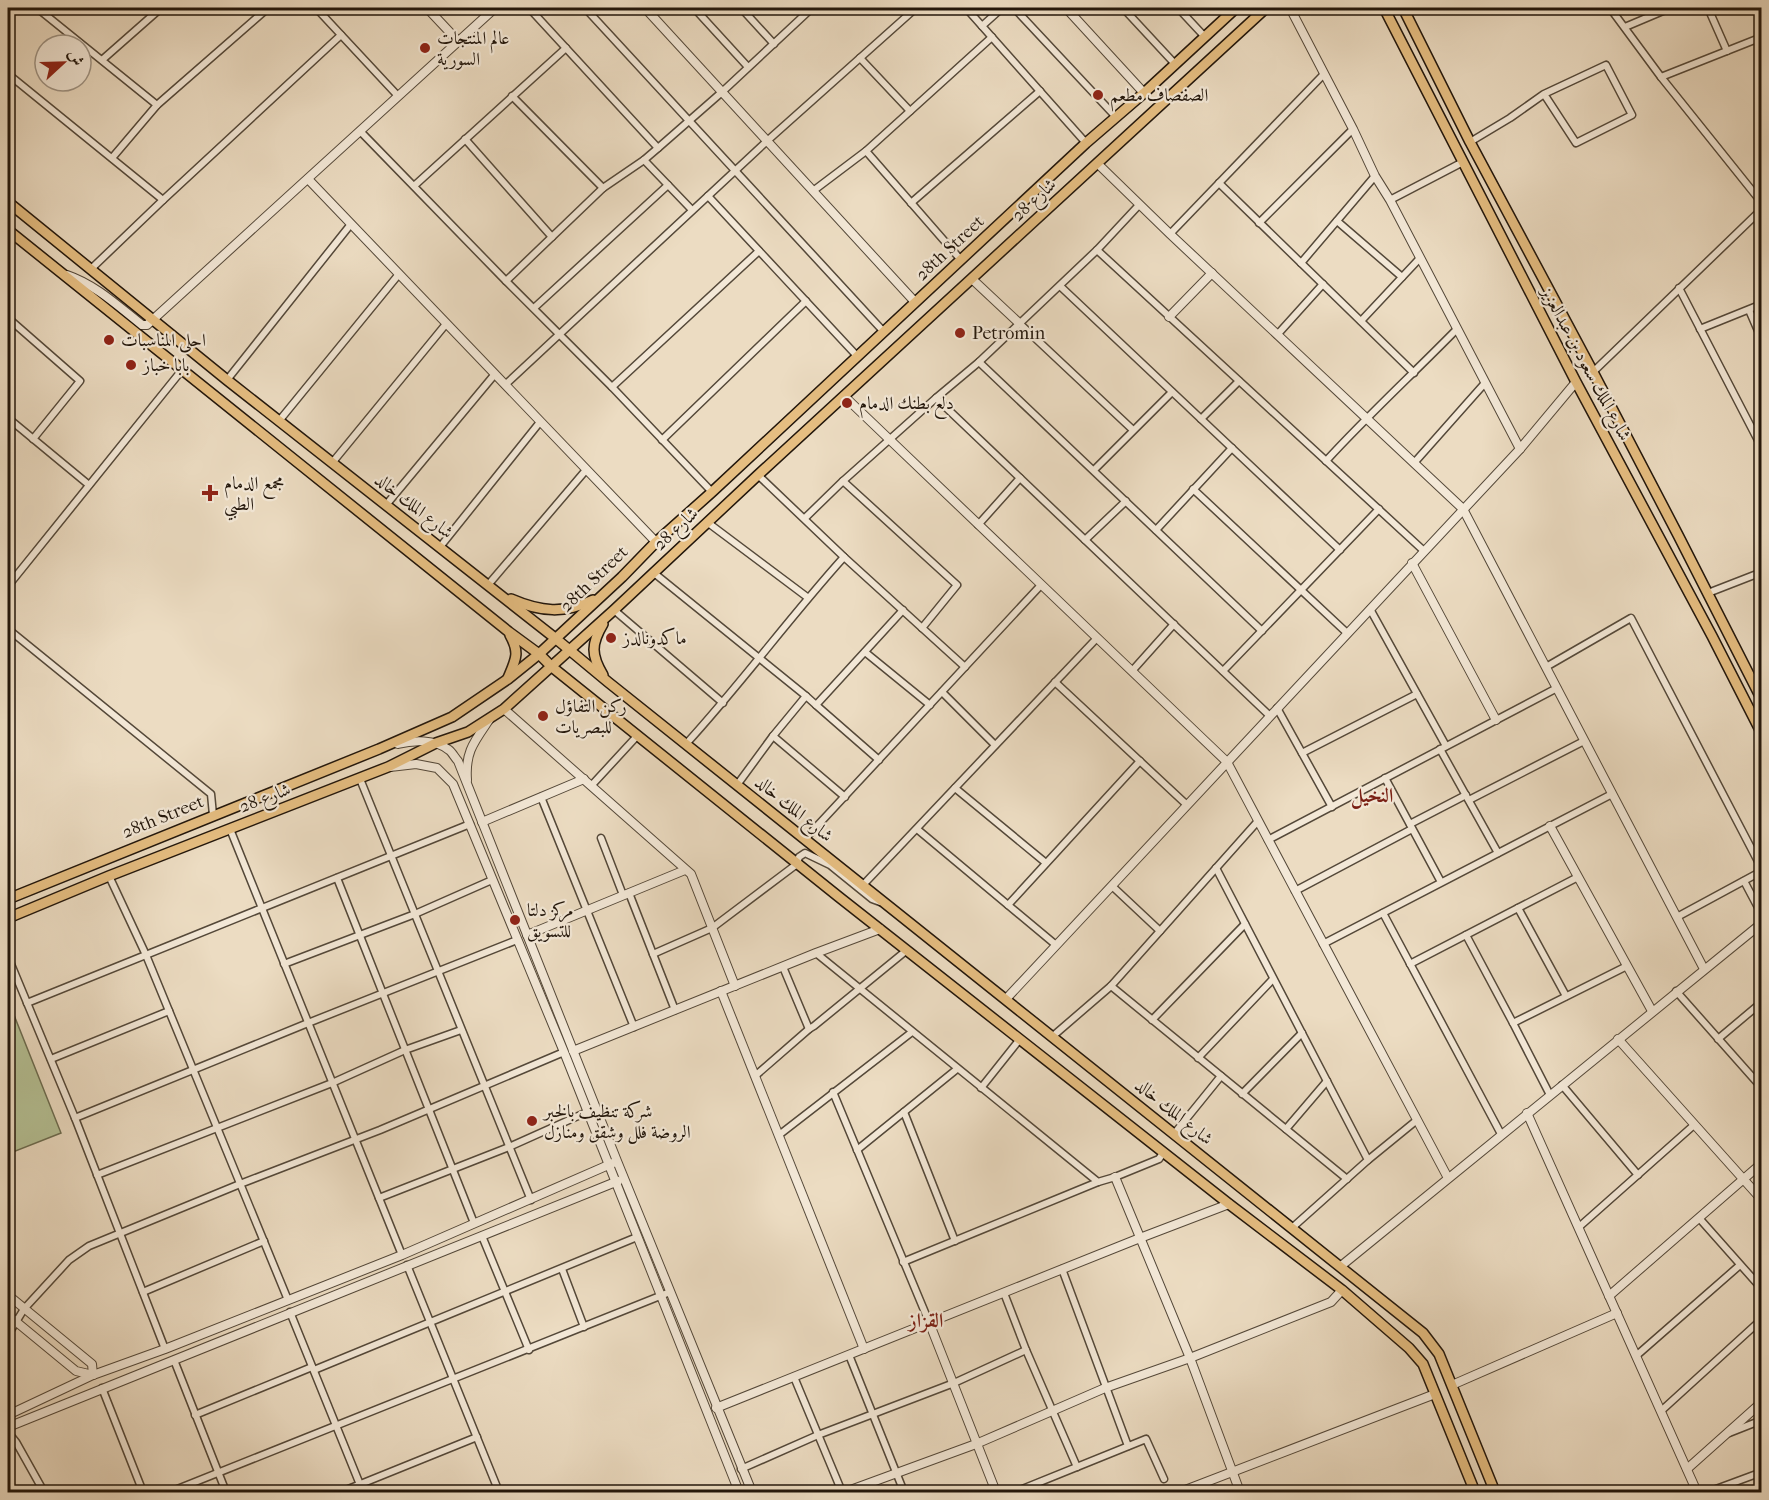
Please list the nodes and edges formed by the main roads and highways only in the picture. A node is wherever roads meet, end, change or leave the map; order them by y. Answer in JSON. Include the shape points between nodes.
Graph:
{"nodes":[{"id":1,"x":1236,"y":8,"type":"edge"},
{"id":2,"x":1266,"y":8,"type":"edge"},
{"id":3,"x":1384,"y":8,"type":"edge"},
{"id":4,"x":1403,"y":8,"type":"edge"},
{"id":5,"x":8,"y":202,"type":"edge"},
{"id":6,"x":8,"y":230,"type":"edge"},
{"id":7,"x":499,"y":593,"type":"junction"},
{"id":8,"x":603,"y":595,"type":"junction"},
{"id":9,"x":612,"y":612,"type":"junction"},
{"id":10,"x":509,"y":633,"type":"junction"},
{"id":11,"x":555,"y":638,"type":"junction"},
{"id":12,"x":569,"y":651,"type":"junction"},
{"id":13,"x":539,"y":654,"type":"junction"},
{"id":14,"x":552,"y":667,"type":"junction"},
{"id":15,"x":508,"y":679,"type":"junction"},
{"id":16,"x":571,"y":681,"type":"junction"},
{"id":17,"x":608,"y":682,"type":"junction"},
{"id":18,"x":533,"y":683,"type":"junction"},
{"id":19,"x":1761,"y":700,"type":"edge"},
{"id":20,"x":1761,"y":734,"type":"edge"},
{"id":21,"x":8,"y":899,"type":"edge"},
{"id":22,"x":8,"y":918,"type":"edge"},
{"id":23,"x":1475,"y":1492,"type":"edge"},
{"id":24,"x":1495,"y":1492,"type":"edge"}],
"edges":[{"from":1,"to":8,"type":"main road","name":"28th Street","via":[[1086,143]]},
{"from":2,"to":9,"type":"main road","name":"شارع 28"},
{"from":3,"to":20,"type":"main road","name":"شارع الملك سعود بن عبدالعزيز"},
{"from":4,"to":19,"type":"main road","name":"شارع الملك سعود بن عبدالعزيز"},
{"from":5,"to":7,"type":"main road","name":"شارع الملك خالد"},
{"from":6,"to":10,"type":"main road"},
{"from":7,"to":8,"type":"main road","via":[[541,610],[579,606]]},
{"from":7,"to":11,"type":"main road","name":"شارع الملك خالد"},
{"from":8,"to":11,"type":"main road","name":"28th Street"},
{"from":9,"to":12,"type":"main road","name":"شارع 28"},
{"from":9,"to":17,"type":"main road","via":[[598,633],[593,650]]},
{"from":10,"to":13,"type":"main road"},
{"from":10,"to":15,"type":"main road","via":[[517,647],[517,658]]},
{"from":11,"to":12,"type":"main road","name":"شارع الملك خالد"},
{"from":11,"to":13,"type":"main road","name":"28th Street"},
{"from":12,"to":14,"type":"main road","name":"شارع 28"},
{"from":12,"to":17,"type":"main road","name":"شارع الملك خالد"},
{"from":13,"to":14,"type":"main road"},
{"from":13,"to":15,"type":"main road","name":"28th Street"},
{"from":14,"to":16,"type":"main road"},
{"from":14,"to":18,"type":"main road","name":"شارع 28"},
{"from":15,"to":21,"type":"main road","name":"28th Street","via":[[452,717]]},
{"from":16,"to":18,"type":"main road","via":[[550,676]]},
{"from":16,"to":23,"type":"main road","via":[[907,951],[1342,1290],[1409,1348],[1423,1364]]},
{"from":17,"to":24,"type":"main road","name":"شارع الملك خالد","via":[[1424,1333],[1439,1354]]},
{"from":18,"to":22,"type":"main road","name":"شارع 28","via":[[504,709],[468,732],[360,779]]}]}
